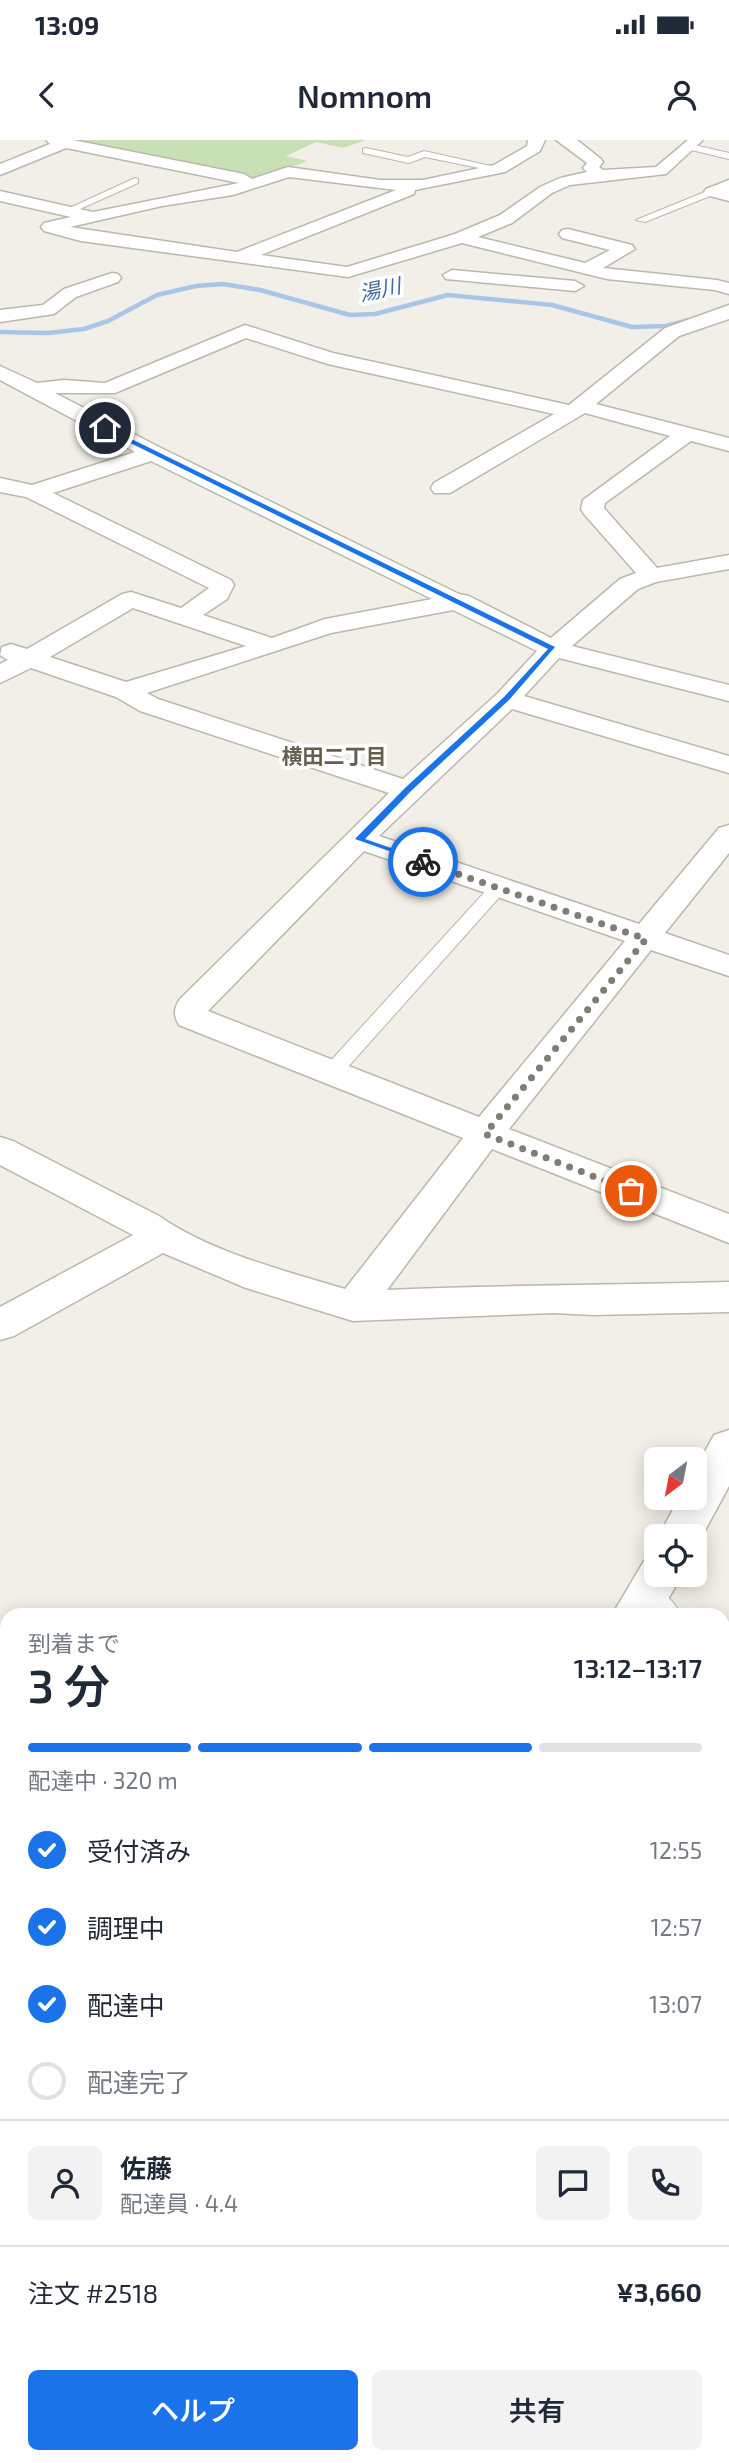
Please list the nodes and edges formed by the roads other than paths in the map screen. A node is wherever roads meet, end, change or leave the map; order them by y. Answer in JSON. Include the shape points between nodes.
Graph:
{"nodes":[{"id":1,"x":537,"y":140,"type":"edge"},
{"id":2,"x":564,"y":140,"type":"edge"},
{"id":3,"x":60,"y":141,"type":"edge"},
{"id":4,"x":693,"y":142,"type":"edge"},
{"id":5,"x":366,"y":151,"type":"dead end"},
{"id":6,"x":729,"y":156,"type":"edge"},
{"id":7,"x":499,"y":169,"type":"junction"},
{"id":8,"x":0,"y":170,"type":"edge"},
{"id":9,"x":599,"y":175,"type":"junction"},
{"id":10,"x":135,"y":181,"type":"dead end"},
{"id":11,"x":257,"y":181,"type":"junction"},
{"id":12,"x":423,"y":185,"type":"junction"},
{"id":13,"x":729,"y":185,"type":"edge"},
{"id":14,"x":712,"y":192,"type":"junction"},
{"id":15,"x":0,"y":196,"type":"edge"},
{"id":16,"x":729,"y":196,"type":"edge"},
{"id":17,"x":68,"y":211,"type":"junction"},
{"id":18,"x":93,"y":217,"type":"junction"},
{"id":19,"x":641,"y":220,"type":"dead end"},
{"id":20,"x":568,"y":234,"type":"dead end"},
{"id":21,"x":461,"y":238,"type":"junction"},
{"id":22,"x":239,"y":257,"type":"junction"},
{"id":23,"x":594,"y":271,"type":"junction"},
{"id":24,"x":452,"y":275,"type":"dead end"},
{"id":25,"x":111,"y":278,"type":"dead end"},
{"id":26,"x":725,"y":285,"type":"edge"},
{"id":27,"x":729,"y":311,"type":"edge"},
{"id":28,"x":0,"y":316,"type":"edge"},
{"id":29,"x":0,"y":372,"type":"edge"},
{"id":30,"x":32,"y":390,"type":"junction"},
{"id":31,"x":577,"y":409,"type":"junction"},
{"id":32,"x":687,"y":434,"type":"junction"},
{"id":33,"x":729,"y":446,"type":"edge"},
{"id":34,"x":153,"y":453,"type":"junction"},
{"id":35,"x":0,"y":485,"type":"edge"},
{"id":36,"x":442,"y":488,"type":"dead end"},
{"id":37,"x":33,"y":492,"type":"junction"},
{"id":38,"x":729,"y":562,"type":"edge"},
{"id":39,"x":651,"y":576,"type":"junction"},
{"id":40,"x":460,"y":601,"type":"junction"},
{"id":41,"x":185,"y":615,"type":"junction"},
{"id":42,"x":272,"y":646,"type":"junction"},
{"id":43,"x":0,"y":649,"type":"edge"},
{"id":44,"x":553,"y":649,"type":"junction"},
{"id":45,"x":26,"y":658,"type":"junction"},
{"id":46,"x":0,"y":675,"type":"edge"},
{"id":47,"x":125,"y":691,"type":"junction"},
{"id":48,"x":729,"y":693,"type":"edge"},
{"id":49,"x":507,"y":699,"type":"junction"},
{"id":50,"x":729,"y":765,"type":"edge"},
{"id":51,"x":408,"y":790,"type":"junction"},
{"id":52,"x":729,"y":834,"type":"edge"},
{"id":53,"x":359,"y":839,"type":"junction"},
{"id":54,"x":498,"y":888,"type":"junction"},
{"id":55,"x":646,"y":939,"type":"junction"},
{"id":56,"x":729,"y":966,"type":"edge"},
{"id":57,"x":332,"y":1072,"type":"junction"},
{"id":58,"x":485,"y":1134,"type":"junction"},
{"id":59,"x":0,"y":1150,"type":"edge"},
{"id":60,"x":729,"y":1229,"type":"edge"},
{"id":61,"x":163,"y":1238,"type":"junction"},
{"id":62,"x":729,"y":1297,"type":"edge"},
{"id":63,"x":353,"y":1306,"type":"junction"},
{"id":64,"x":0,"y":1325,"type":"edge"},
{"id":65,"x":729,"y":1447,"type":"edge"},
{"id":66,"x":687,"y":1524,"type":"edge"}],
"edges":[{"from":1,"to":7,"type":"street","via":[[535,148]]},
{"from":2,"to":9,"type":"street","via":[[595,162],[591,168]]},
{"from":3,"to":8,"type":"street"},
{"from":3,"to":11,"type":"street"},
{"from":4,"to":6,"type":"lane"},
{"from":4,"to":9,"type":"street","via":[[660,172]]},
{"from":5,"to":7,"type":"lane","via":[[409,160],[424,154]]},
{"from":7,"to":12,"type":"street"},
{"from":9,"to":21,"type":"street","via":[[546,190],[506,219]]},
{"from":10,"to":17,"type":"lane"},
{"from":11,"to":12,"type":"street","via":[[288,172],[380,186]]},
{"from":11,"to":18,"type":"street","via":[[233,190]]},
{"from":12,"to":22,"type":"street"},
{"from":13,"to":14,"type":"street"},
{"from":14,"to":16,"type":"street"},
{"from":14,"to":19,"type":"lane"},
{"from":15,"to":17,"type":"street"},
{"from":17,"to":18,"type":"street"},
{"from":18,"to":22,"type":"street","via":[[50,227],[81,236]]},
{"from":20,"to":23,"type":"street","via":[[625,249]]},
{"from":21,"to":22,"type":"street","via":[[348,272]]},
{"from":21,"to":23,"type":"street"},
{"from":23,"to":24,"type":"street","via":[[574,287]]},
{"from":23,"to":26,"type":"street"},
{"from":25,"to":28,"type":"street","via":[[70,293],[47,310]]},
{"from":27,"to":31,"type":"street","via":[[672,332]]},
{"from":29,"to":30,"type":"street"},
{"from":30,"to":31,"type":"street","via":[[64,386],[108,389],[245,331],[328,358]]},
{"from":30,"to":34,"type":"street"},
{"from":31,"to":32,"type":"street"},
{"from":31,"to":36,"type":"street"},
{"from":32,"to":33,"type":"street"},
{"from":32,"to":39,"type":"street","via":[[594,500],[592,509]]},
{"from":34,"to":37,"type":"street"},
{"from":34,"to":40,"type":"street"},
{"from":35,"to":37,"type":"street"},
{"from":37,"to":41,"type":"street","via":[[222,585],[218,594]]},
{"from":38,"to":39,"type":"street"},
{"from":39,"to":44,"type":"street","via":[[629,584]]},
{"from":40,"to":42,"type":"street","via":[[325,627]]},
{"from":40,"to":44,"type":"street"},
{"from":41,"to":42,"type":"street"},
{"from":41,"to":45,"type":"street","via":[[131,599]]},
{"from":42,"to":47,"type":"street"},
{"from":43,"to":45,"type":"street"},
{"from":44,"to":48,"type":"street"},
{"from":44,"to":49,"type":"street"},
{"from":45,"to":46,"type":"street"},
{"from":45,"to":47,"type":"street"},
{"from":47,"to":51,"type":"street","via":[[149,705]]},
{"from":49,"to":50,"type":"street"},
{"from":49,"to":51,"type":"street"},
{"from":51,"to":53,"type":"street"},
{"from":52,"to":55,"type":"street"},
{"from":53,"to":54,"type":"street"},
{"from":53,"to":57,"type":"street","via":[[192,1006],[191,1017]]},
{"from":54,"to":55,"type":"street"},
{"from":54,"to":57,"type":"lane"},
{"from":55,"to":56,"type":"street"},
{"from":55,"to":58,"type":"street"},
{"from":57,"to":58,"type":"street"},
{"from":58,"to":60,"type":"street"},
{"from":58,"to":63,"type":"street"},
{"from":59,"to":61,"type":"street"},
{"from":61,"to":63,"type":"street","via":[[259,1278]]},
{"from":61,"to":64,"type":"street"},
{"from":62,"to":63,"type":"street"},
{"from":65,"to":66,"type":"street"}]}
